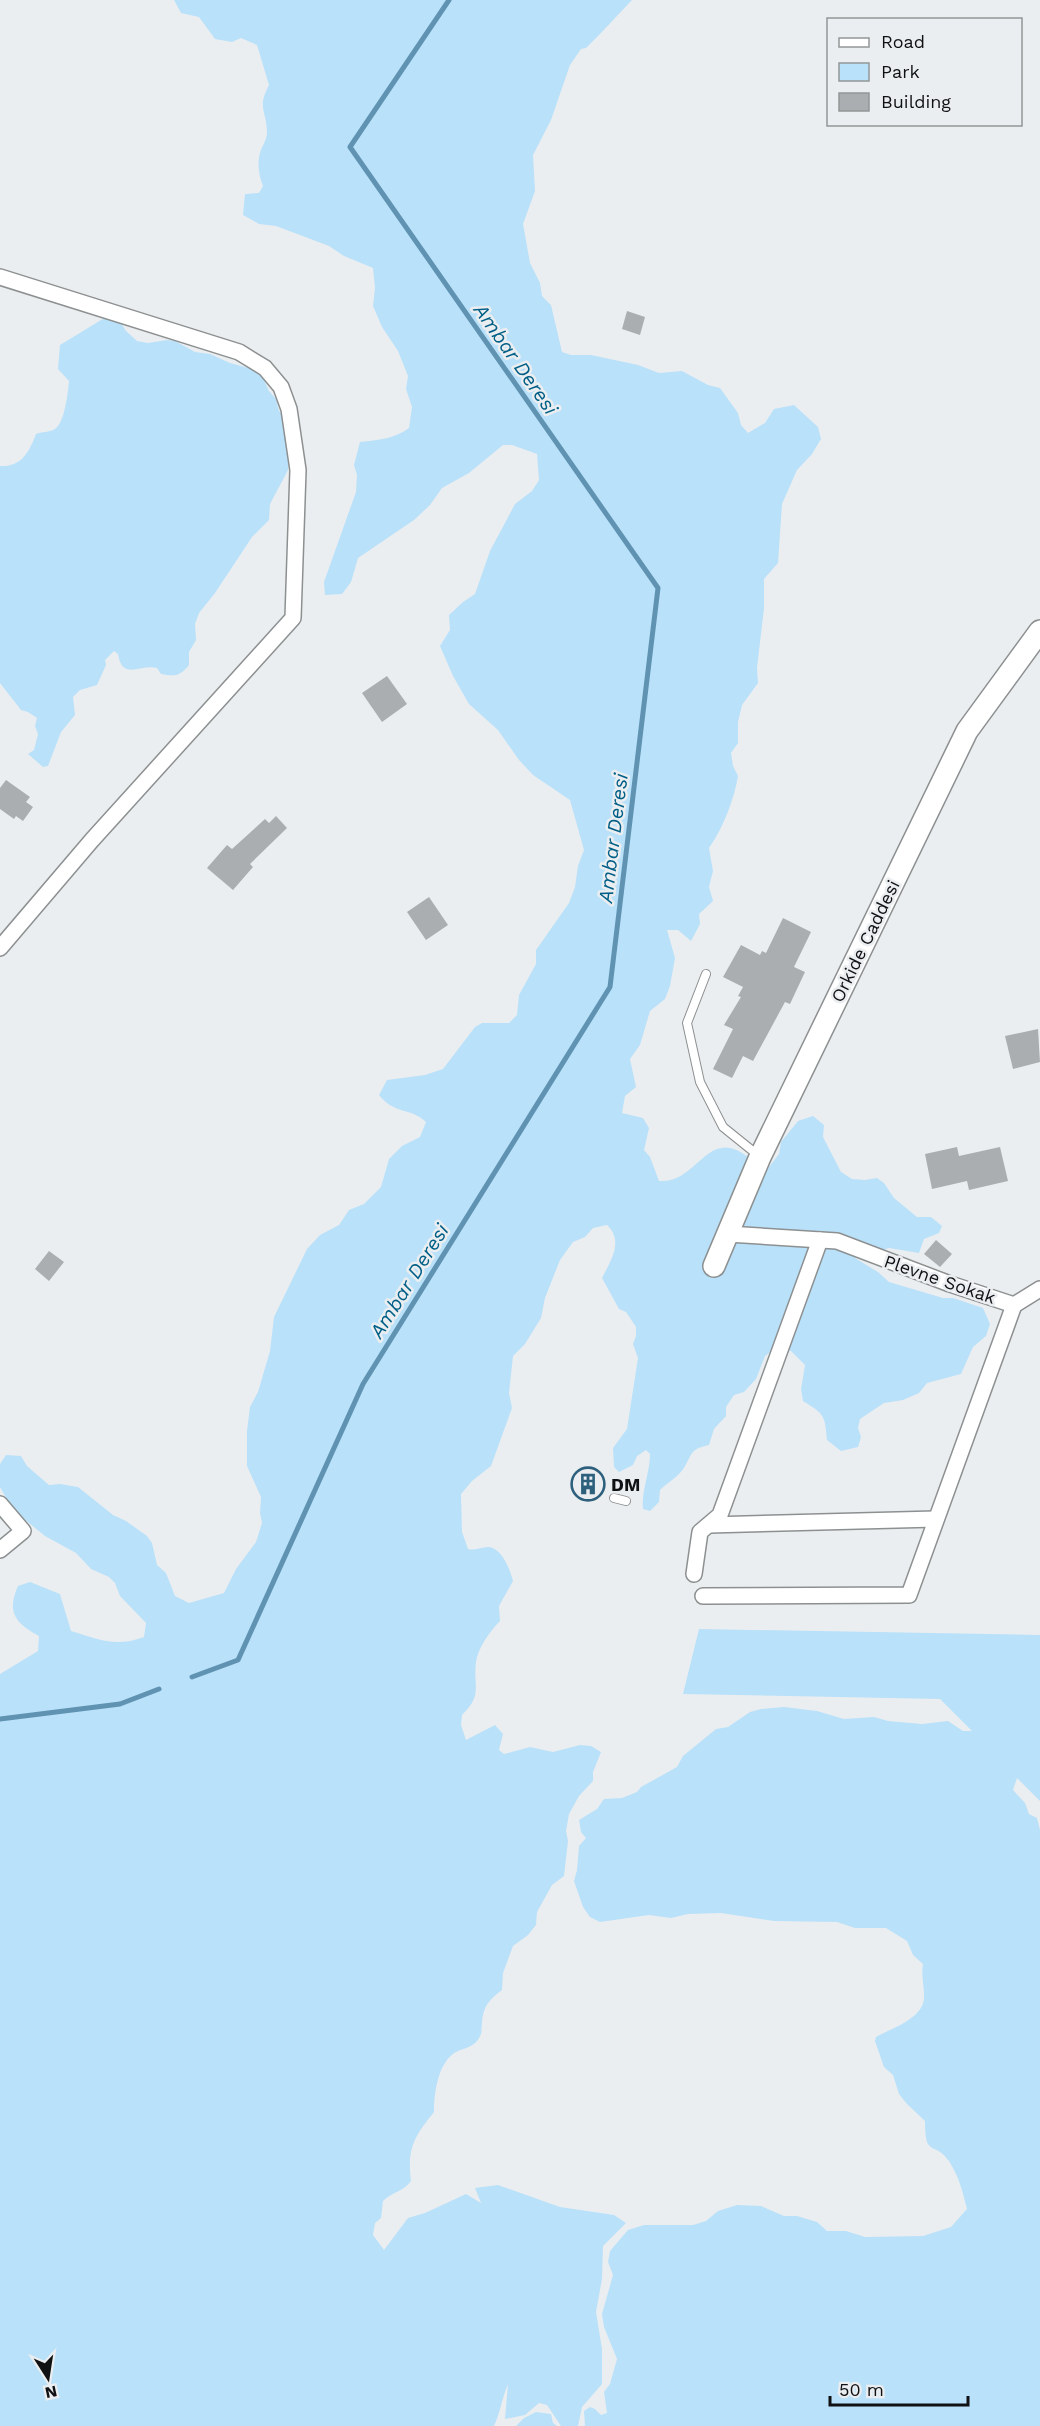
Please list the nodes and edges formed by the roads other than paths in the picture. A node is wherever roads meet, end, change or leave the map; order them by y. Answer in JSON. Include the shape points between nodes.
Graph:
{"nodes":[{"id":1,"x":0,"y":277,"type":"edge"},
{"id":2,"x":1040,"y":631,"type":"edge"},
{"id":3,"x":0,"y":948,"type":"edge"},
{"id":4,"x":706,"y":974,"type":"dead end"},
{"id":5,"x":760,"y":1157,"type":"junction"},
{"id":6,"x":728,"y":1234,"type":"junction"},
{"id":7,"x":820,"y":1240,"type":"junction"},
{"id":8,"x":714,"y":1266,"type":"dead end"},
{"id":9,"x":1040,"y":1289,"type":"edge"},
{"id":10,"x":1014,"y":1305,"type":"junction"},
{"id":11,"x":614,"y":1498,"type":"dead end"},
{"id":12,"x":626,"y":1501,"type":"dead end"},
{"id":13,"x":0,"y":1504,"type":"edge"},
{"id":14,"x":936,"y":1519,"type":"junction"},
{"id":15,"x":709,"y":1525,"type":"junction"},
{"id":16,"x":0,"y":1550,"type":"edge"},
{"id":17,"x":693,"y":1574,"type":"dead end"},
{"id":18,"x":703,"y":1596,"type":"dead end"}],
"edges":[{"from":1,"to":3,"type":"street","via":[[239,352],[265,368],[281,387],[289,409],[297,470],[293,618]]},
{"from":2,"to":5,"type":"street","name":"Orkide Caddesi","via":[[967,731]]},
{"from":4,"to":5,"type":"lane","via":[[687,1023],[700,1082],[723,1127]]},
{"from":5,"to":6,"type":"street","name":"Orkide Caddesi"},
{"from":6,"to":7,"type":"street","name":"Plevne Sokak"},
{"from":6,"to":8,"type":"street","name":"Orkide Caddesi"},
{"from":7,"to":10,"type":"street","name":"Plevne Sokak","via":[[837,1241]]},
{"from":7,"to":15,"type":"street","via":[[720,1515]]},
{"from":9,"to":10,"type":"street","name":"Plevne Sokak"},
{"from":10,"to":14,"type":"street"},
{"from":11,"to":12,"type":"lane"},
{"from":13,"to":16,"type":"street","via":[[23,1531]]},
{"from":14,"to":15,"type":"street"},
{"from":14,"to":18,"type":"street","via":[[909,1595]]},
{"from":15,"to":17,"type":"street","via":[[700,1532]]}]}
